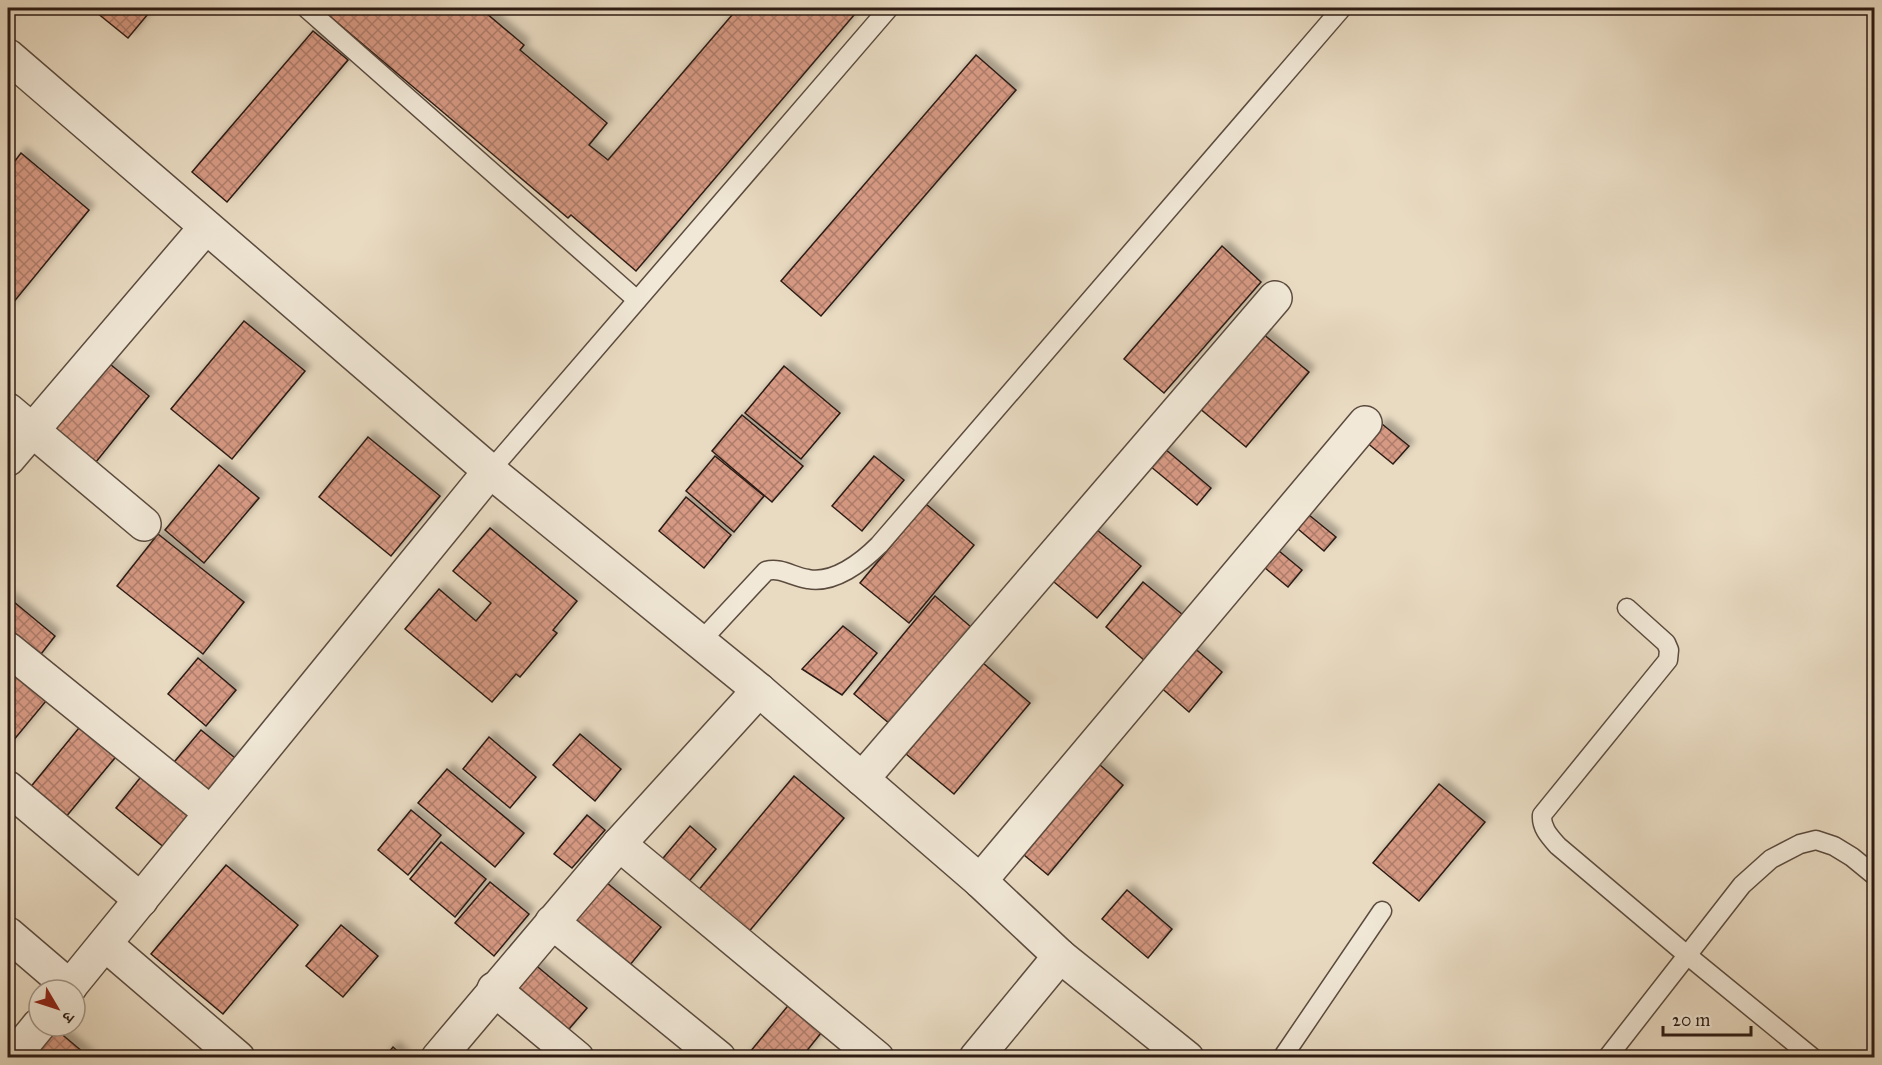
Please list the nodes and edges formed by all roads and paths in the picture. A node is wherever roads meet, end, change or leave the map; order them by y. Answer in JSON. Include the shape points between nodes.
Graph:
{"nodes":[{"id":1,"x":306,"y":8,"type":"edge"},
{"id":2,"x":889,"y":8,"type":"edge"},
{"id":3,"x":1342,"y":8,"type":"edge"},
{"id":4,"x":8,"y":56,"type":"edge"},
{"id":5,"x":206,"y":227,"type":"junction"},
{"id":6,"x":1275,"y":298,"type":"dead end"},
{"id":7,"x":637,"y":300,"type":"junction"},
{"id":8,"x":19,"y":420,"type":"edge"},
{"id":9,"x":1365,"y":423,"type":"dead end"},
{"id":10,"x":8,"y":459,"type":"edge"},
{"id":11,"x":490,"y":471,"type":"junction"},
{"id":12,"x":144,"y":524,"type":"dead end"},
{"id":13,"x":1627,"y":608,"type":"dead end"},
{"id":14,"x":700,"y":642,"type":"junction"},
{"id":15,"x":8,"y":649,"type":"edge"},
{"id":16,"x":759,"y":690,"type":"junction"},
{"id":17,"x":862,"y":779,"type":"junction"},
{"id":18,"x":8,"y":788,"type":"edge"},
{"id":19,"x":211,"y":813,"type":"junction"},
{"id":20,"x":619,"y":844,"type":"junction"},
{"id":21,"x":1875,"y":875,"type":"edge"},
{"id":22,"x":980,"y":881,"type":"junction"},
{"id":23,"x":141,"y":900,"type":"junction"},
{"id":24,"x":1382,"y":911,"type":"dead end"},
{"id":25,"x":552,"y":922,"type":"junction"},
{"id":26,"x":8,"y":934,"type":"edge"},
{"id":27,"x":105,"y":944,"type":"junction"},
{"id":28,"x":1687,"y":955,"type":"junction"},
{"id":29,"x":1060,"y":956,"type":"junction"},
{"id":30,"x":57,"y":978,"type":"edge"},
{"id":31,"x":78,"y":978,"type":"edge"},
{"id":32,"x":494,"y":989,"type":"junction"},
{"id":33,"x":28,"y":1038,"type":"edge"},
{"id":34,"x":12,"y":1058,"type":"edge"},
{"id":35,"x":238,"y":1058,"type":"edge"},
{"id":36,"x":438,"y":1058,"type":"edge"},
{"id":37,"x":577,"y":1058,"type":"edge"},
{"id":38,"x":719,"y":1058,"type":"edge"},
{"id":39,"x":877,"y":1058,"type":"edge"},
{"id":40,"x":976,"y":1058,"type":"edge"},
{"id":41,"x":1187,"y":1058,"type":"edge"},
{"id":42,"x":1282,"y":1058,"type":"edge"},
{"id":43,"x":1607,"y":1058,"type":"edge"},
{"id":44,"x":1813,"y":1058,"type":"edge"}],
"edges":[{"from":1,"to":7,"type":"lane"},
{"from":2,"to":7,"type":"lane"},
{"from":3,"to":14,"type":"lane","via":[[879,545],[863,560],[825,578],[766,571]]},
{"from":4,"to":5,"type":"street"},
{"from":5,"to":8,"type":"street"},
{"from":5,"to":11,"type":"street"},
{"from":6,"to":17,"type":"street"},
{"from":7,"to":11,"type":"lane"},
{"from":8,"to":10,"type":"street"},
{"from":8,"to":12,"type":"street"},
{"from":9,"to":22,"type":"street"},
{"from":11,"to":14,"type":"street"},
{"from":11,"to":19,"type":"street"},
{"from":13,"to":28,"type":"lane","via":[[1666,643],[1668,660],[1542,815],[1541,822],[1558,846]]},
{"from":14,"to":16,"type":"street"},
{"from":15,"to":19,"type":"street"},
{"from":16,"to":17,"type":"street"},
{"from":16,"to":20,"type":"street"},
{"from":17,"to":22,"type":"street"},
{"from":18,"to":23,"type":"street"},
{"from":19,"to":23,"type":"street"},
{"from":20,"to":25,"type":"street"},
{"from":20,"to":39,"type":"street"},
{"from":21,"to":28,"type":"lane","via":[[1834,846],[1816,840],[1800,843],[1771,859],[1742,885]]},
{"from":22,"to":29,"type":"street"},
{"from":23,"to":27,"type":"street"},
{"from":24,"to":42,"type":"lane"},
{"from":25,"to":32,"type":"street"},
{"from":25,"to":38,"type":"street"},
{"from":26,"to":30,"type":"street"},
{"from":27,"to":31,"type":"street"},
{"from":27,"to":35,"type":"street"},
{"from":28,"to":43,"type":"lane"},
{"from":28,"to":44,"type":"lane"},
{"from":29,"to":40,"type":"street"},
{"from":29,"to":41,"type":"street"},
{"from":32,"to":36,"type":"street"},
{"from":32,"to":37,"type":"street"},
{"from":33,"to":34,"type":"street"}]}
